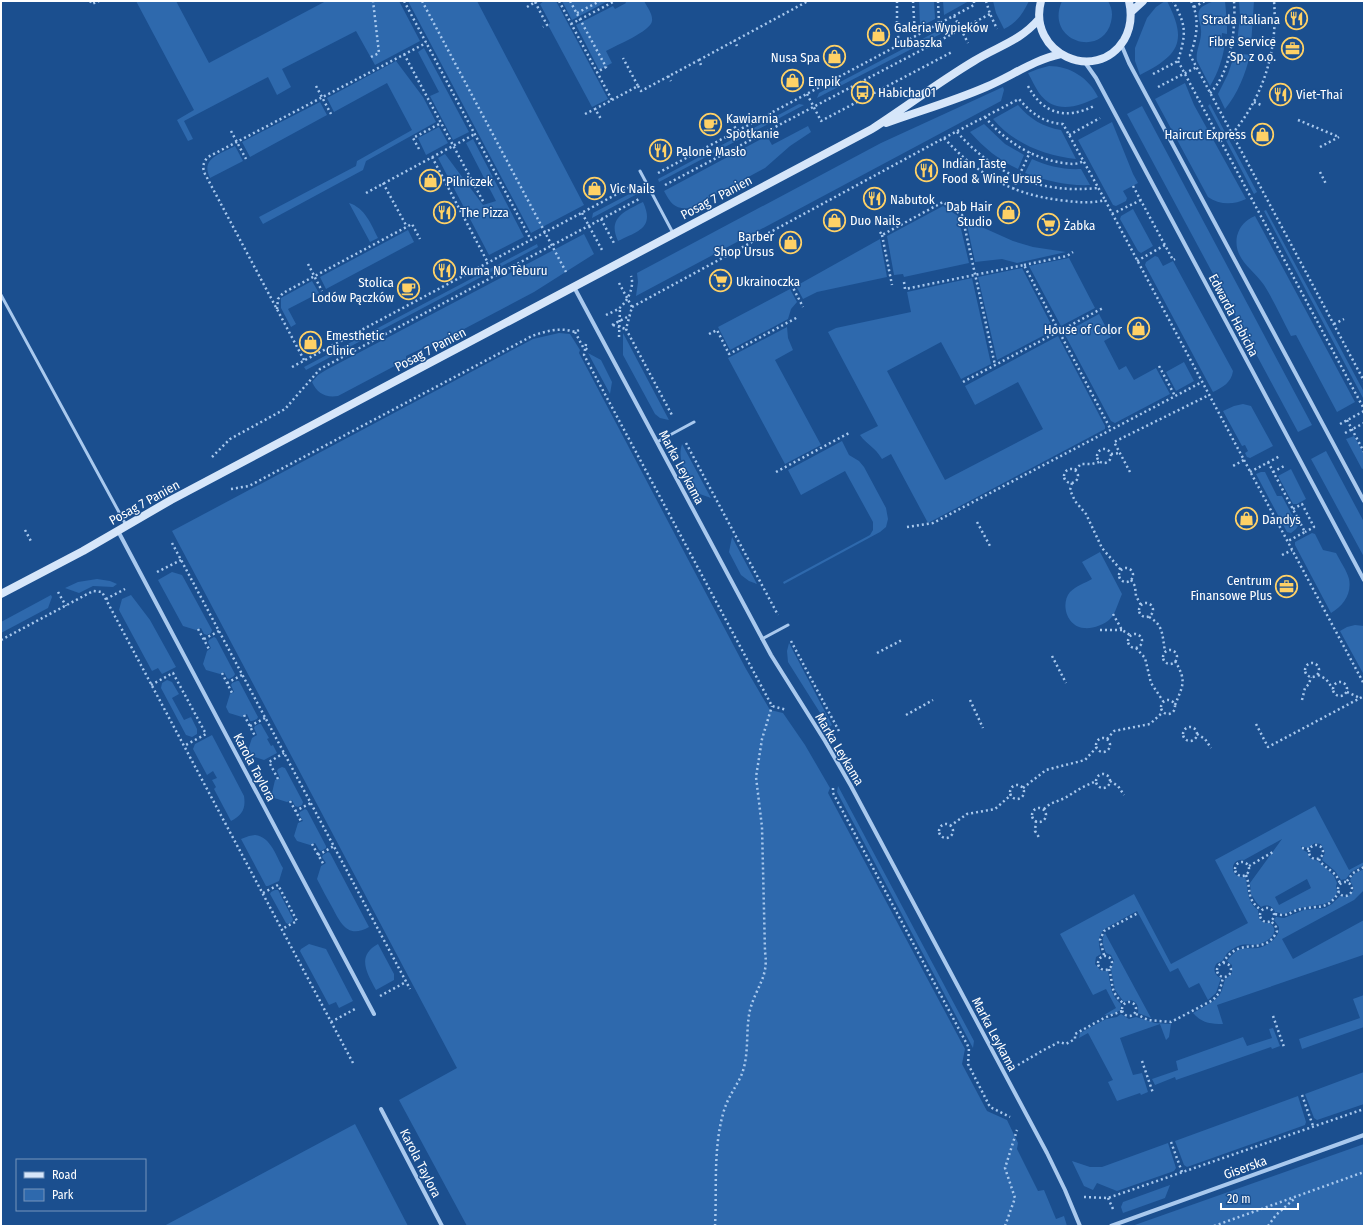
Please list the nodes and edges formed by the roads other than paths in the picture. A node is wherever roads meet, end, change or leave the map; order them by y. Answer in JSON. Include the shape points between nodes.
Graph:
{"nodes":[{"id":1,"x":1041,"y":1,"type":"edge"},
{"id":2,"x":1128,"y":1,"type":"edge"},
{"id":3,"x":1143,"y":1,"type":"edge"},
{"id":4,"x":1131,"y":12,"type":"junction"},
{"id":5,"x":1039,"y":19,"type":"junction"},
{"id":6,"x":1121,"y":43,"type":"junction"},
{"id":7,"x":1061,"y":54,"type":"junction"},
{"id":8,"x":1084,"y":61,"type":"junction"},
{"id":9,"x":872,"y":128,"type":"junction"},
{"id":10,"x":640,"y":171,"type":"dead end"},
{"id":11,"x":673,"y":233,"type":"junction"},
{"id":12,"x":574,"y":286,"type":"junction"},
{"id":13,"x":1,"y":295,"type":"edge"},
{"id":14,"x":694,"y":422,"type":"dead end"},
{"id":15,"x":657,"y":442,"type":"junction"},
{"id":16,"x":1364,"y":500,"type":"edge"},
{"id":17,"x":126,"y":526,"type":"junction"},
{"id":18,"x":118,"y":531,"type":"junction"},
{"id":19,"x":1364,"y":580,"type":"edge"},
{"id":20,"x":1,"y":594,"type":"edge"},
{"id":21,"x":788,"y":625,"type":"dead end"},
{"id":22,"x":762,"y":639,"type":"junction"},
{"id":23,"x":374,"y":1014,"type":"dead end"},
{"id":24,"x":381,"y":1109,"type":"dead end"},
{"id":25,"x":1364,"y":1135,"type":"edge"},
{"id":26,"x":442,"y":1226,"type":"edge"},
{"id":27,"x":1080,"y":1226,"type":"edge"},
{"id":28,"x":1111,"y":1226,"type":"edge"}],
"edges":[{"from":1,"to":5,"type":"street"},
{"from":2,"to":4,"type":"street"},
{"from":3,"to":4,"type":"street"},
{"from":4,"to":6,"type":"street","via":[[1130,26]]},
{"from":5,"to":7,"type":"street","via":[[1044,37]]},
{"from":5,"to":9,"type":"street","name":"Posag 7 Panien","via":[[1019,37],[974,61]]},
{"from":6,"to":8,"type":"street","via":[[1102,58]]},
{"from":6,"to":16,"type":"street","name":"Edwarda Habicha","via":[[1128,63]]},
{"from":7,"to":8,"type":"street"},
{"from":7,"to":9,"type":"street","name":"Posag 7 Panien","via":[[1032,63],[986,87]]},
{"from":8,"to":19,"type":"street","name":"Edwarda Habicha","via":[[1096,78]]},
{"from":9,"to":11,"type":"street","name":"Posag 7 Panien"},
{"from":10,"to":11,"type":"lane"},
{"from":11,"to":12,"type":"street","name":"Posag 7 Panien"},
{"from":12,"to":15,"type":"street","name":"Marka Leykama"},
{"from":12,"to":17,"type":"street","name":"Posag 7 Panien"},
{"from":13,"to":17,"type":"lane"},
{"from":14,"to":15,"type":"lane"},
{"from":15,"to":22,"type":"street","name":"Marka Leykama"},
{"from":17,"to":18,"type":"street","name":"Posag 7 Panien"},
{"from":18,"to":20,"type":"street","name":"Posag 7 Panien"},
{"from":18,"to":23,"type":"street","name":"Karola Taylora"},
{"from":21,"to":22,"type":"lane"},
{"from":22,"to":27,"type":"street","name":"Marka Leykama","via":[[855,793],[1047,1153]]},
{"from":24,"to":26,"type":"street","name":"Karola Taylora"},
{"from":25,"to":28,"type":"street","name":"Giserska"}]}
